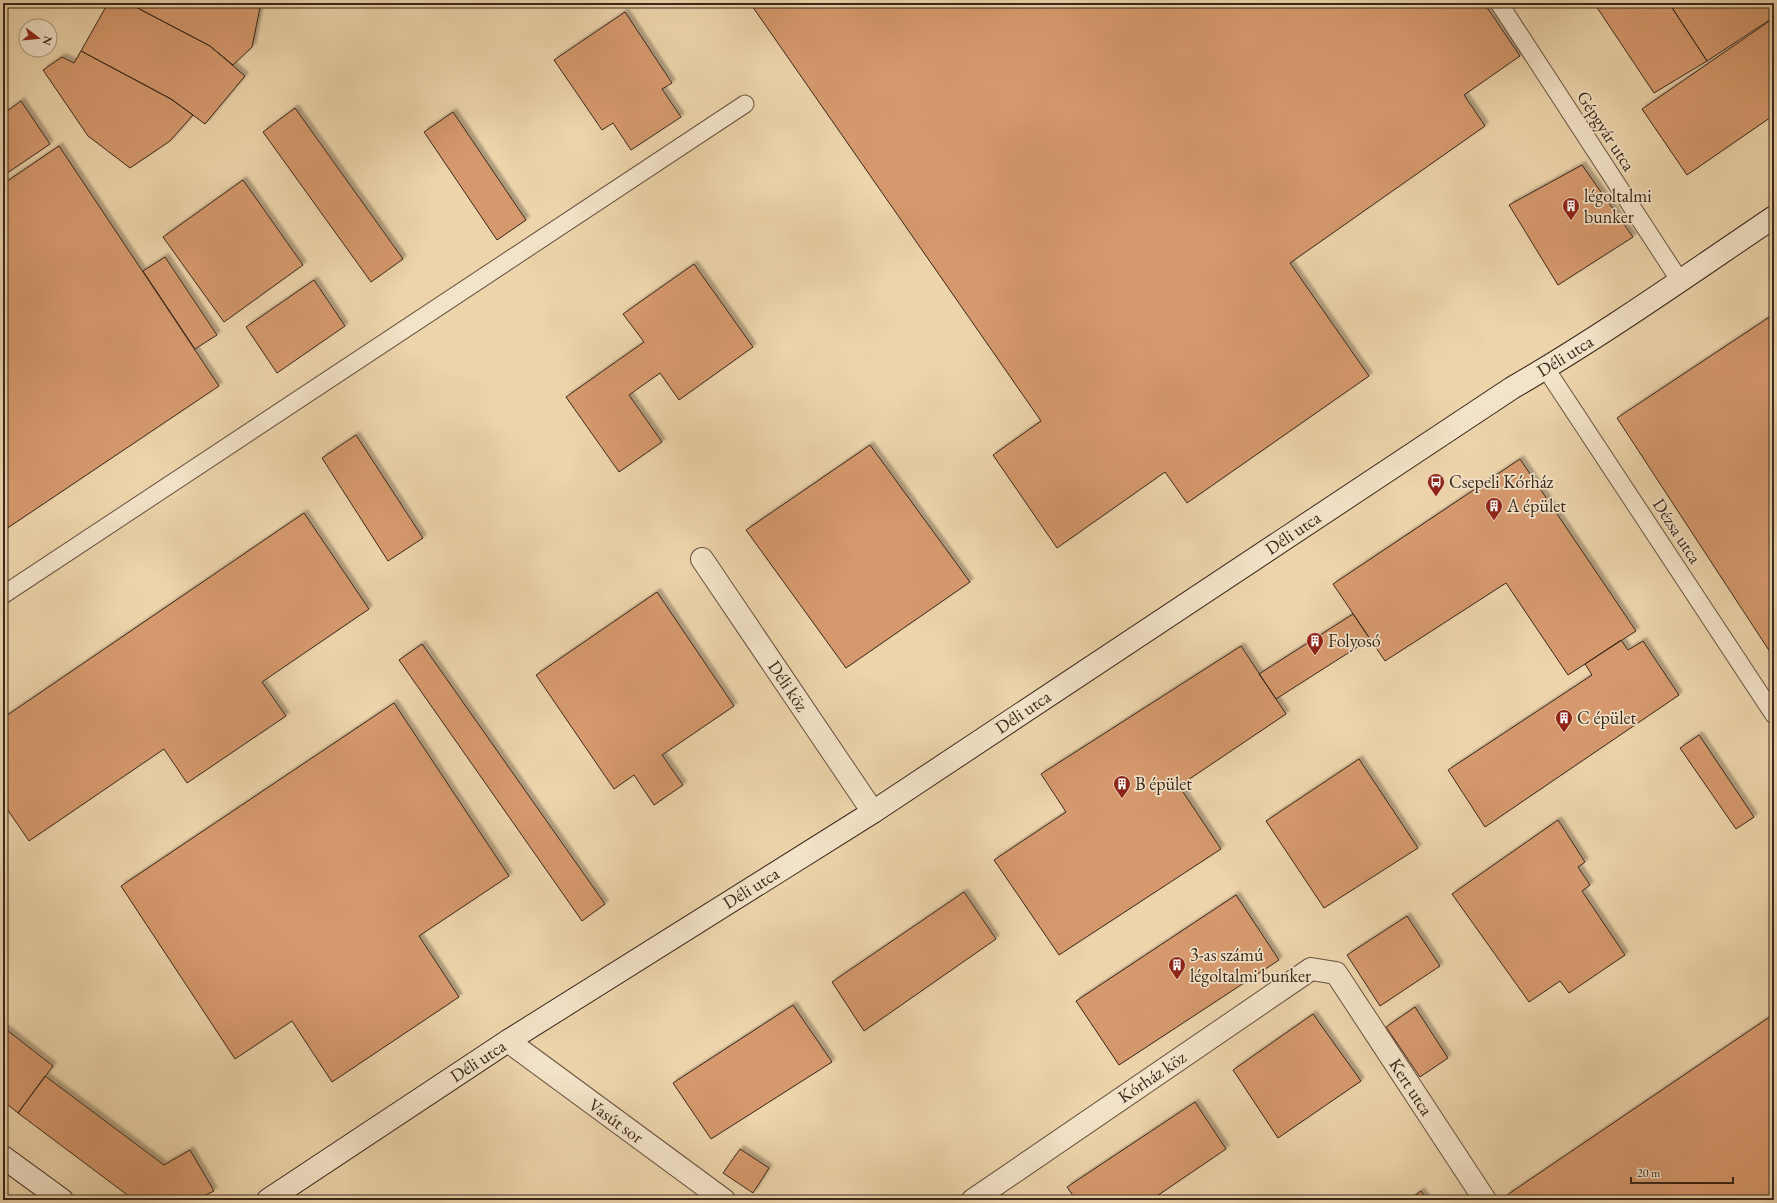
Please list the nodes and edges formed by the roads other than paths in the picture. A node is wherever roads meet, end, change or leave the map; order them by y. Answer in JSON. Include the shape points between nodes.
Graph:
{"nodes":[{"id":1,"x":1498,"y":3,"type":"edge"},
{"id":2,"x":744,"y":104,"type":"dead end"},
{"id":3,"x":1774,"y":217,"type":"edge"},
{"id":4,"x":1680,"y":281,"type":"junction"},
{"id":5,"x":1546,"y":369,"type":"junction"},
{"id":6,"x":702,"y":560,"type":"dead end"},
{"id":7,"x":3,"y":595,"type":"edge"},
{"id":8,"x":1774,"y":715,"type":"edge"},
{"id":9,"x":874,"y":812,"type":"junction"},
{"id":10,"x":1336,"y":973,"type":"joint"},
{"id":11,"x":508,"y":1041,"type":"junction"},
{"id":12,"x":3,"y":1157,"type":"edge"},
{"id":13,"x":62,"y":1200,"type":"edge"},
{"id":14,"x":268,"y":1200,"type":"edge"},
{"id":15,"x":724,"y":1200,"type":"edge"},
{"id":16,"x":973,"y":1200,"type":"edge"},
{"id":17,"x":1485,"y":1200,"type":"edge"}],
"edges":[{"from":1,"to":4,"type":"lane","name":"Gépgyár utca"},
{"from":2,"to":7,"type":"lane"},
{"from":3,"to":4,"type":"street","name":"Déli utca"},
{"from":4,"to":5,"type":"street","name":"Déli utca"},
{"from":5,"to":8,"type":"lane","name":"Dézsa utca"},
{"from":5,"to":9,"type":"street","name":"Déli utca","via":[[1512,388]]},
{"from":6,"to":9,"type":"street","name":"Déli köz"},
{"from":9,"to":11,"type":"street","name":"Déli utca"},
{"from":10,"to":16,"type":"street","name":"Kórház köz","via":[[1311,969]]},
{"from":10,"to":17,"type":"street","name":"Kert utca"},
{"from":11,"to":14,"type":"street","name":"Déli utca"},
{"from":11,"to":15,"type":"street","name":"Vasút sor"},
{"from":12,"to":13,"type":"street"}]}
